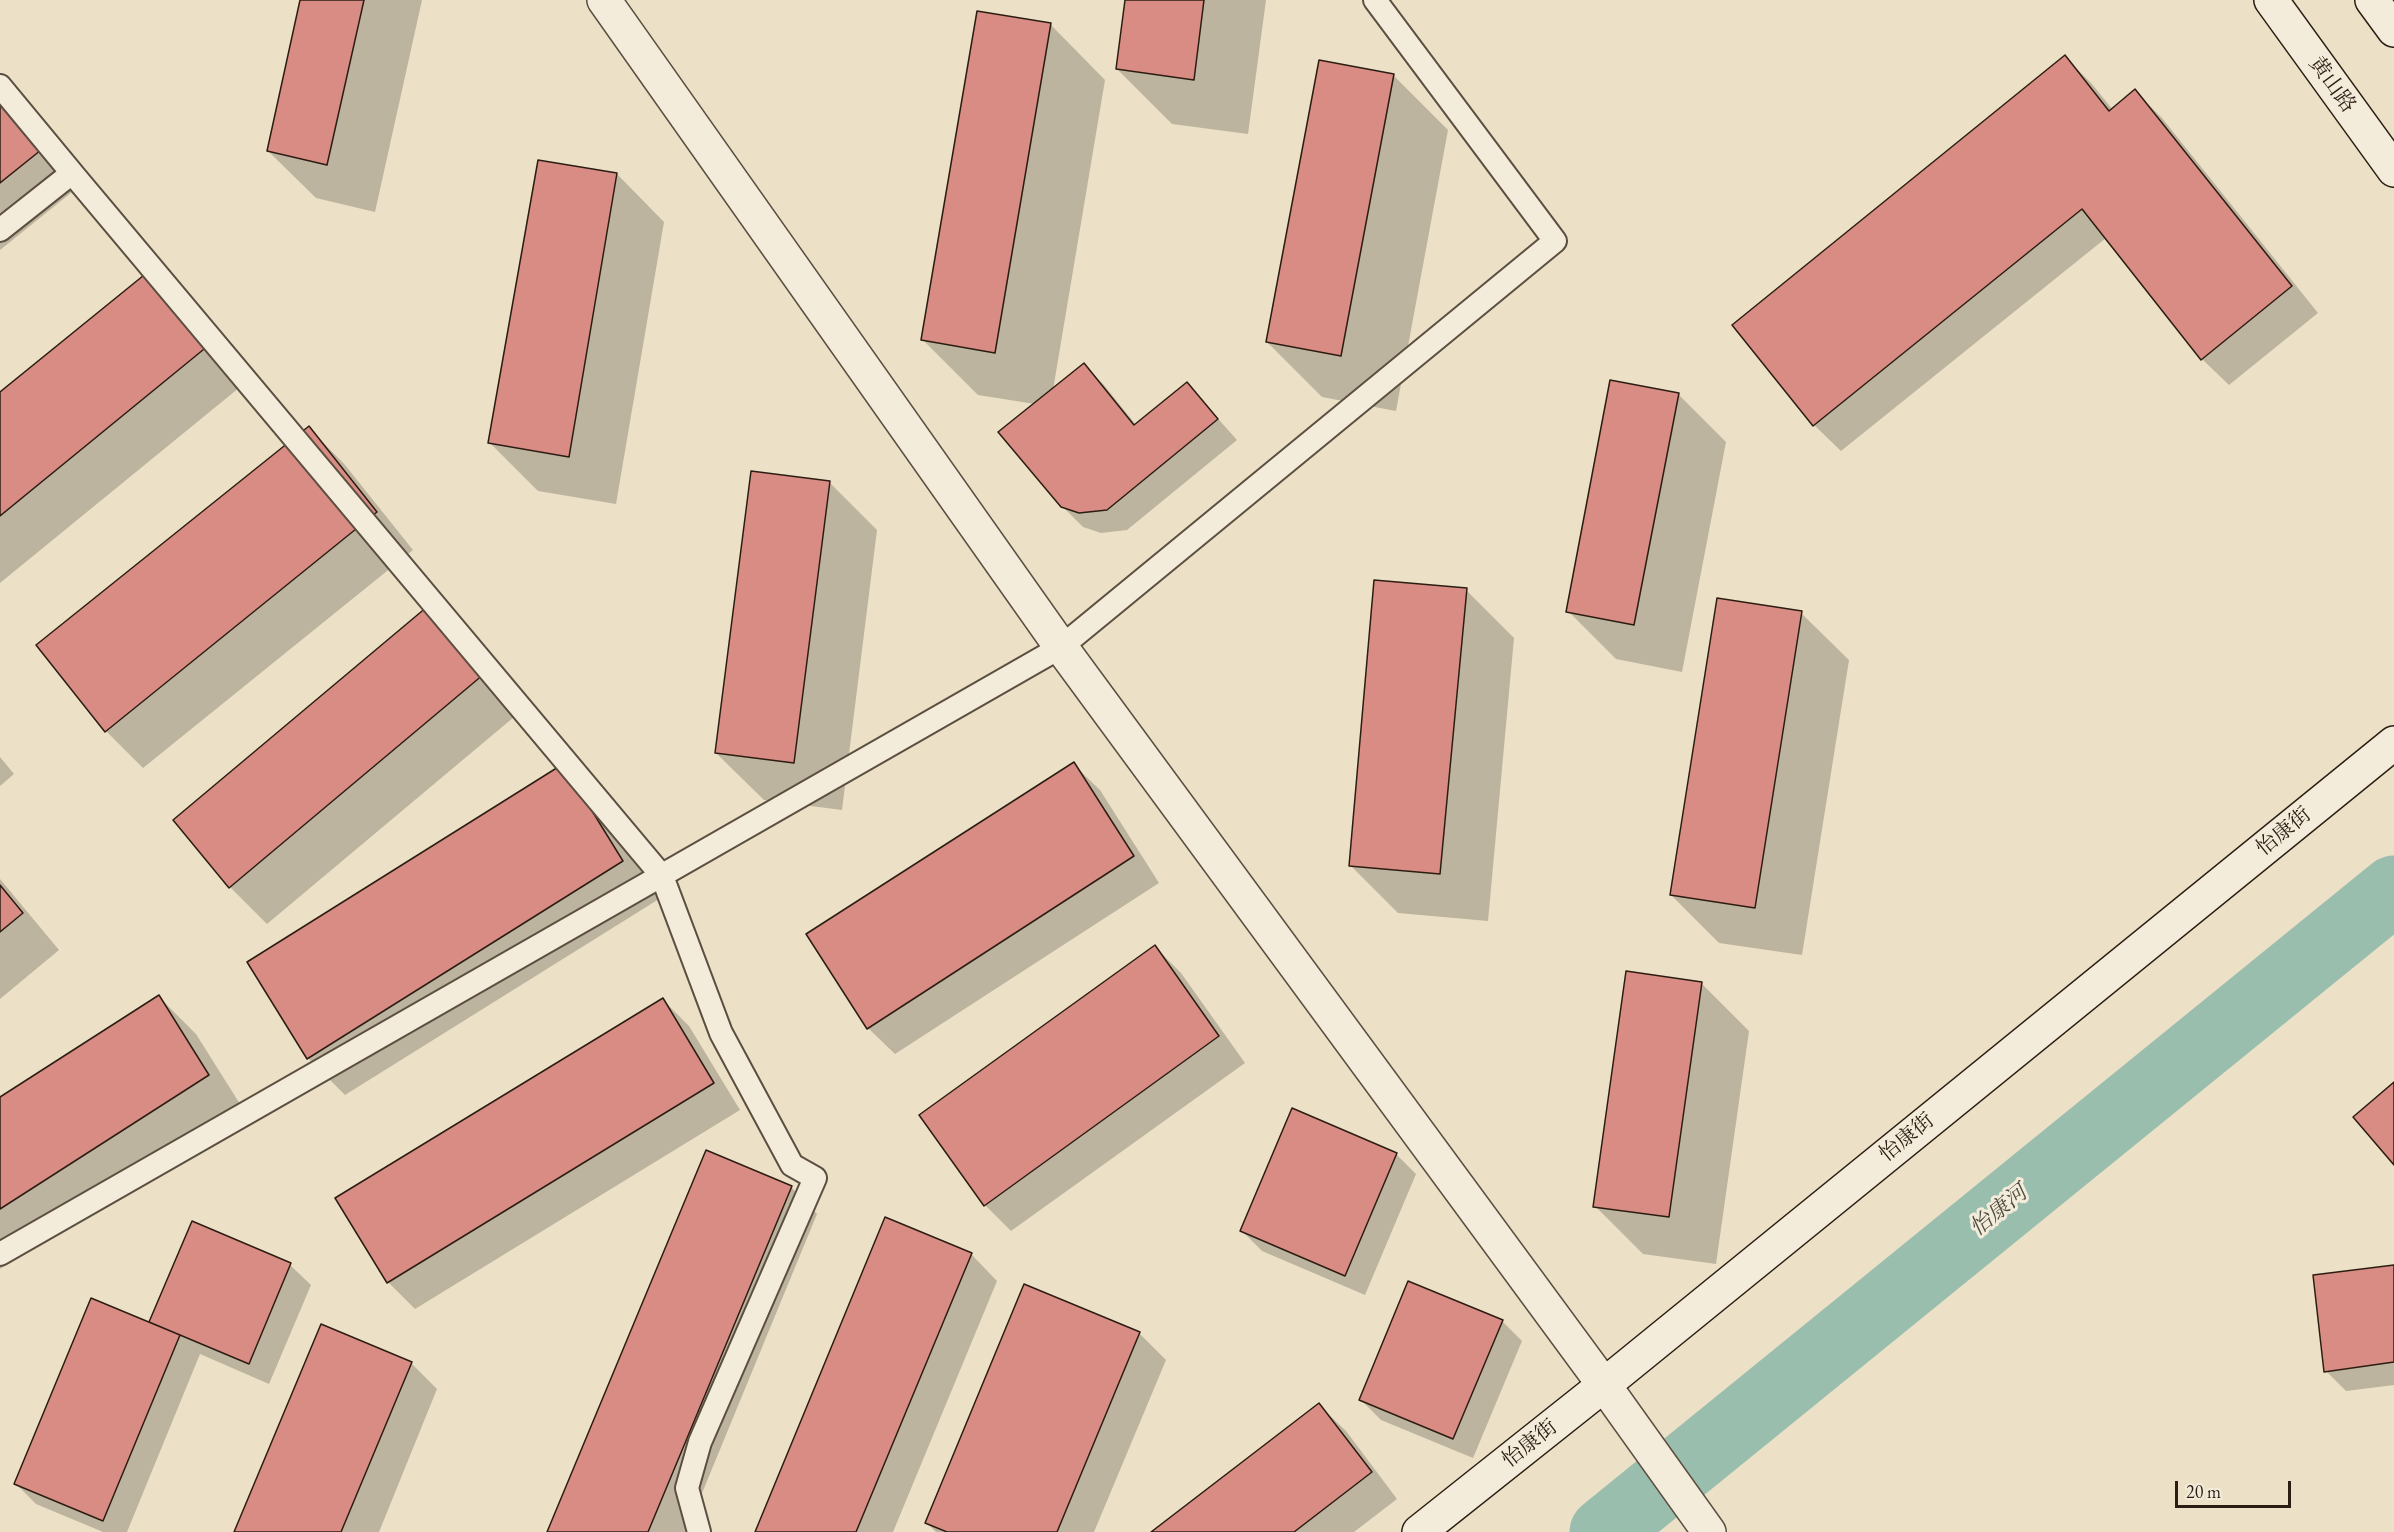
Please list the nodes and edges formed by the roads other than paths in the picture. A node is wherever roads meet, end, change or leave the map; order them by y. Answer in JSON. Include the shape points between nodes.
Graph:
{"nodes":[{"id":1,"x":604,"y":0,"type":"edge"},
{"id":2,"x":1374,"y":0,"type":"edge"},
{"id":3,"x":2271,"y":0,"type":"edge"},
{"id":4,"x":2372,"y":0,"type":"edge"},
{"id":5,"x":2394,"y":30,"type":"edge"},
{"id":6,"x":0,"y":86,"type":"edge"},
{"id":7,"x":2394,"y":170,"type":"edge"},
{"id":8,"x":72,"y":173,"type":"junction"},
{"id":9,"x":0,"y":230,"type":"edge"},
{"id":10,"x":1061,"y":647,"type":"junction"},
{"id":11,"x":2394,"y":743,"type":"edge"},
{"id":12,"x":662,"y":876,"type":"junction"},
{"id":13,"x":0,"y":1254,"type":"edge"},
{"id":14,"x":1604,"y":1385,"type":"junction"},
{"id":15,"x":699,"y":1532,"type":"edge"},
{"id":16,"x":1419,"y":1532,"type":"edge"},
{"id":17,"x":1709,"y":1532,"type":"edge"}],
"edges":[{"from":1,"to":10,"type":"street"},
{"from":2,"to":10,"type":"lane","via":[[1555,241]]},
{"from":3,"to":7,"type":"street","name":"黄山路"},
{"from":4,"to":5,"type":"street"},
{"from":6,"to":8,"type":"lane"},
{"from":8,"to":9,"type":"lane"},
{"from":8,"to":12,"type":"lane"},
{"from":10,"to":12,"type":"lane"},
{"from":10,"to":14,"type":"street"},
{"from":11,"to":14,"type":"street","name":"怡康街"},
{"from":12,"to":13,"type":"lane"},
{"from":12,"to":15,"type":"lane","via":[[721,1033],[792,1165],[815,1178],[700,1442],[687,1488]]},
{"from":14,"to":16,"type":"street","name":"怡康街"},
{"from":14,"to":17,"type":"street"}]}
